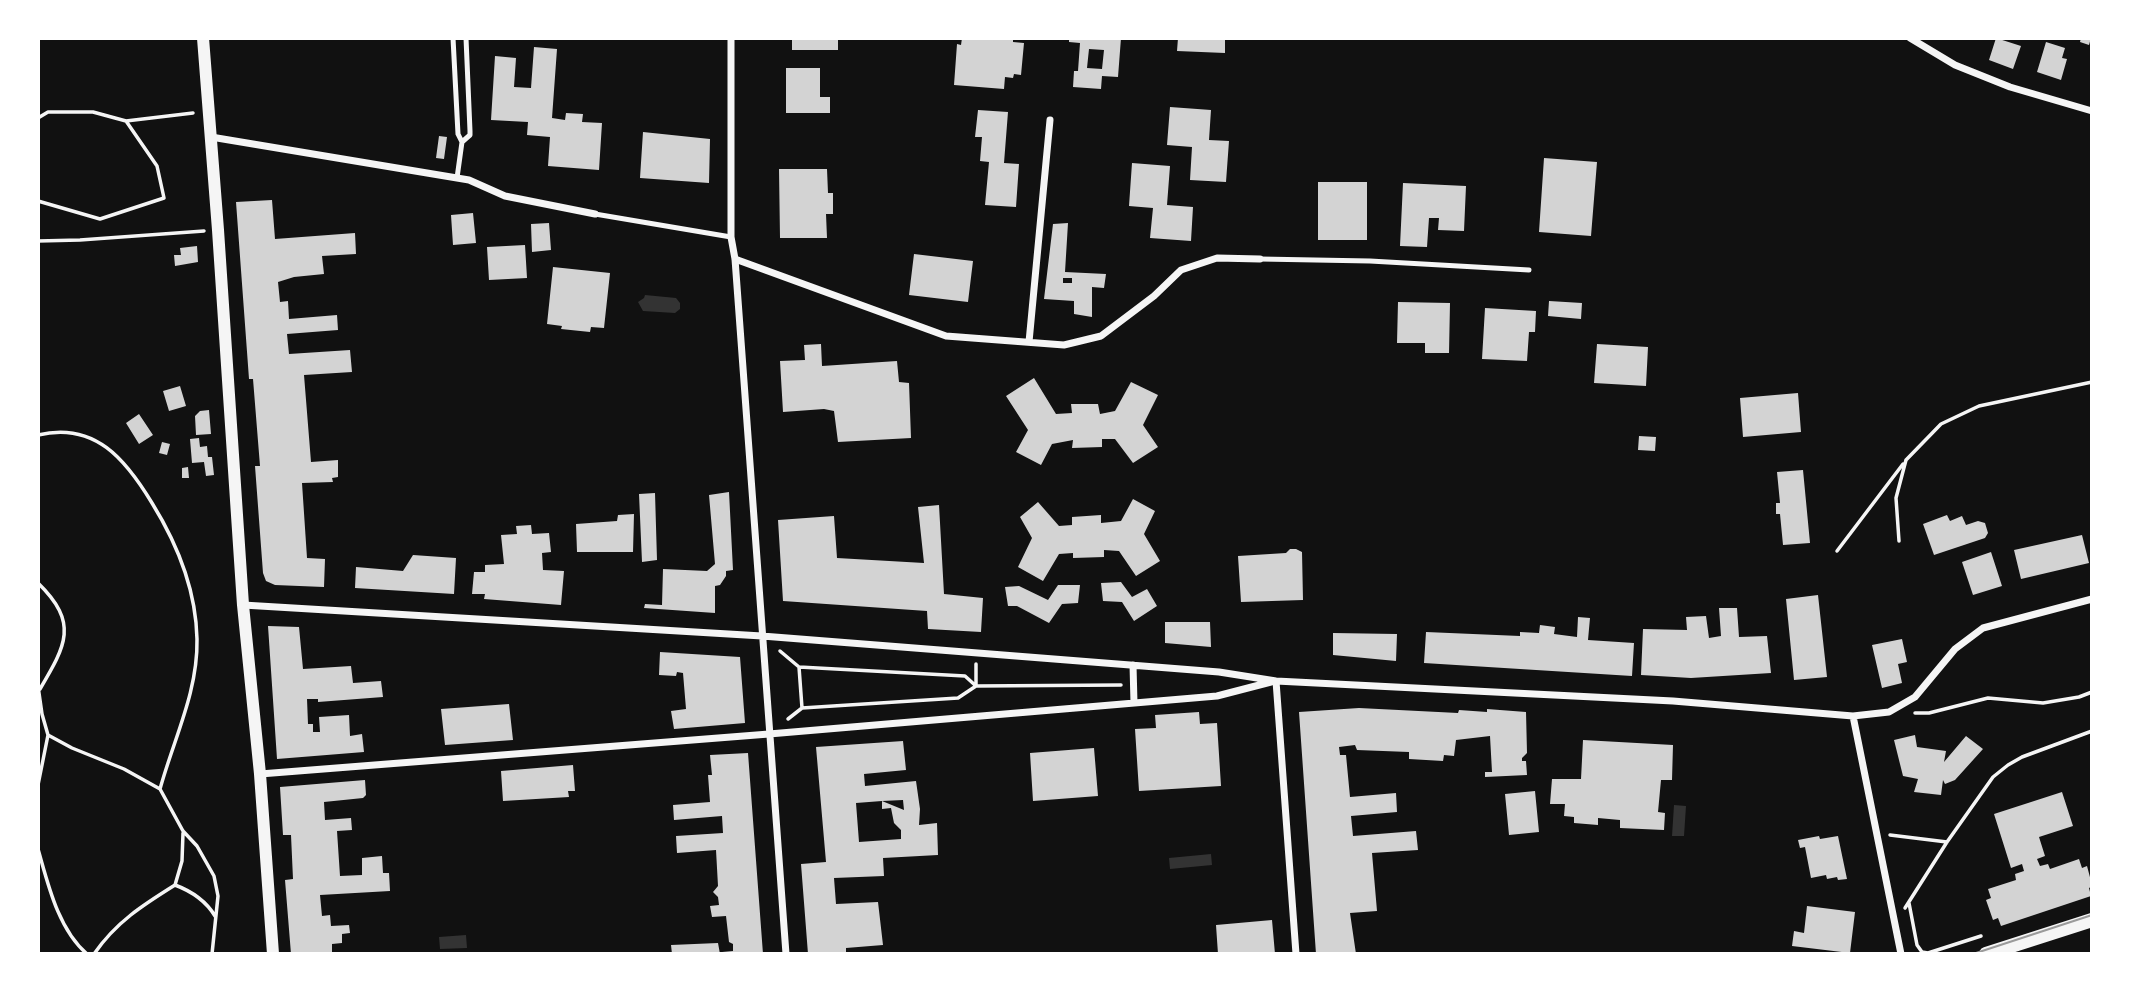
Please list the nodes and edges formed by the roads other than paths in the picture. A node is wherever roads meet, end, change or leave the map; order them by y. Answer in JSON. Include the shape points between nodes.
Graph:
{"nodes":[{"id":1,"x":202,"y":38,"type":"edge"},
{"id":2,"x":453,"y":38,"type":"edge"},
{"id":3,"x":466,"y":38,"type":"edge"},
{"id":4,"x":731,"y":38,"type":"edge"},
{"id":5,"x":1910,"y":38,"type":"edge"},
{"id":6,"x":2091,"y":111,"type":"edge"},
{"id":7,"x":1050,"y":120,"type":"dead end"},
{"id":8,"x":211,"y":137,"type":"junction"},
{"id":9,"x":462,"y":142,"type":"junction"},
{"id":10,"x":457,"y":178,"type":"junction"},
{"id":11,"x":594,"y":214,"type":"joint"},
{"id":12,"x":731,"y":237,"type":"junction"},
{"id":13,"x":735,"y":259,"type":"junction"},
{"id":14,"x":1260,"y":259,"type":"joint"},
{"id":15,"x":1529,"y":270,"type":"dead end"},
{"id":16,"x":1030,"y":342,"type":"junction"},
{"id":17,"x":2091,"y":599,"type":"edge"},
{"id":18,"x":243,"y":605,"type":"junction"},
{"id":19,"x":762,"y":636,"type":"junction"},
{"id":20,"x":1133,"y":665,"type":"junction"},
{"id":21,"x":1276,"y":681,"type":"junction"},
{"id":22,"x":1134,"y":703,"type":"junction"},
{"id":23,"x":1853,"y":716,"type":"junction"},
{"id":24,"x":769,"y":734,"type":"junction"},
{"id":25,"x":260,"y":774,"type":"junction"},
{"id":26,"x":2091,"y":920,"type":"edge"},
{"id":27,"x":1985,"y":947,"type":"edge"},
{"id":28,"x":273,"y":954,"type":"edge"},
{"id":29,"x":786,"y":954,"type":"edge"},
{"id":30,"x":1296,"y":954,"type":"edge"},
{"id":31,"x":1901,"y":954,"type":"edge"}],
"edges":[{"from":1,"to":8,"type":"street"},
{"from":2,"to":9,"type":"lane"},
{"from":3,"to":9,"type":"lane","via":[[470,135]]},
{"from":4,"to":12,"type":"street"},
{"from":5,"to":6,"type":"street","via":[[1955,65]]},
{"from":7,"to":16,"type":"street"},
{"from":8,"to":10,"type":"street"},
{"from":8,"to":18,"type":"street"},
{"from":9,"to":10,"type":"lane"},
{"from":10,"to":11,"type":"street","via":[[505,196]]},
{"from":11,"to":12,"type":"lane"},
{"from":12,"to":13,"type":"street"},
{"from":13,"to":16,"type":"street","via":[[946,336]]},
{"from":13,"to":19,"type":"street"},
{"from":14,"to":15,"type":"lane"},
{"from":14,"to":16,"type":"street","via":[[1217,258],[1181,270],[1101,336],[1064,345]]},
{"from":17,"to":23,"type":"street","via":[[1983,628],[1955,649],[1915,697],[1889,712]]},
{"from":18,"to":19,"type":"street"},
{"from":18,"to":25,"type":"street"},
{"from":19,"to":20,"type":"street"},
{"from":19,"to":24,"type":"street"},
{"from":20,"to":21,"type":"street"},
{"from":20,"to":22,"type":"street"},
{"from":21,"to":22,"type":"street","via":[[1217,696]]},
{"from":21,"to":23,"type":"street","via":[[1673,701]]},
{"from":21,"to":30,"type":"street"},
{"from":22,"to":24,"type":"street"},
{"from":23,"to":31,"type":"street"},
{"from":24,"to":25,"type":"street"},
{"from":24,"to":29,"type":"street"},
{"from":25,"to":28,"type":"street"},
{"from":26,"to":27,"type":"main road"}]}
